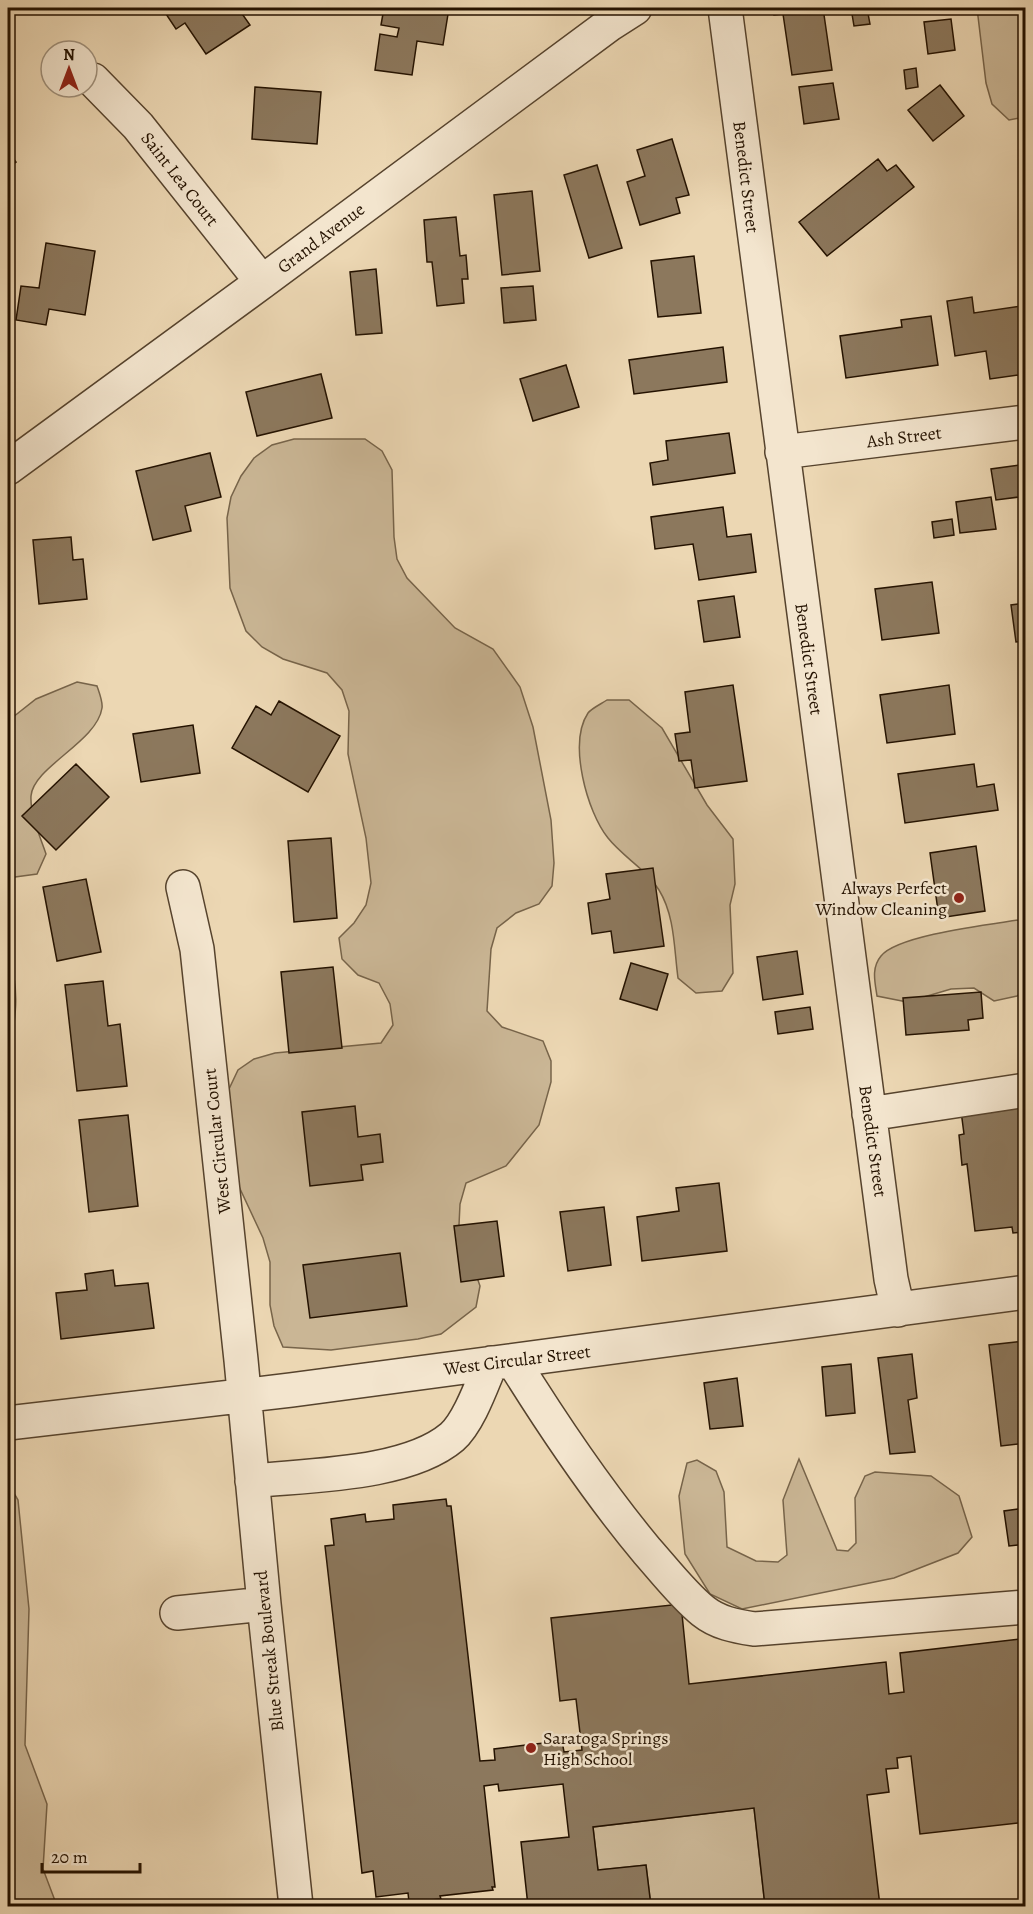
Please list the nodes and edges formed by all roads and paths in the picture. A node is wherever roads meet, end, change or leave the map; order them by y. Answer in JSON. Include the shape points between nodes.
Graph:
{"nodes":[{"id":1,"x":724,"y":8,"type":"edge"},
{"id":2,"x":614,"y":13,"type":"edge"},
{"id":3,"x":99,"y":86,"type":"edge"},
{"id":4,"x":262,"y":282,"type":"junction"},
{"id":5,"x":1026,"y":422,"type":"edge"},
{"id":6,"x":782,"y":452,"type":"junction"},
{"id":7,"x":8,"y":468,"type":"edge"},
{"id":8,"x":183,"y":887,"type":"dead end"},
{"id":9,"x":1026,"y":1090,"type":"edge"},
{"id":10,"x":869,"y":1114,"type":"junction"},
{"id":11,"x":1026,"y":1292,"type":"edge"},
{"id":12,"x":898,"y":1310,"type":"junction"},
{"id":13,"x":502,"y":1362,"type":"junction"},
{"id":14,"x":244,"y":1395,"type":"junction"},
{"id":15,"x":8,"y":1422,"type":"edge"},
{"id":16,"x":252,"y":1481,"type":"junction"},
{"id":17,"x":264,"y":1604,"type":"junction"},
{"id":18,"x":1026,"y":1607,"type":"edge"},
{"id":19,"x":177,"y":1613,"type":"dead end"},
{"id":20,"x":296,"y":1906,"type":"edge"}],
"edges":[{"from":1,"to":6,"type":"street","name":"Benedict Street"},
{"from":2,"to":4,"type":"street","name":"Grand Avenue"},
{"from":3,"to":4,"type":"street","name":"Saint Lea Court","via":[[138,126]]},
{"from":4,"to":7,"type":"street","name":"Grand Avenue"},
{"from":5,"to":6,"type":"street","name":"Ash Street"},
{"from":6,"to":10,"type":"street","name":"Benedict Street"},
{"from":8,"to":14,"type":"street","name":"West Circular Court","via":[[196,949]]},
{"from":9,"to":10,"type":"street"},
{"from":10,"to":12,"type":"street","name":"Benedict Street"},
{"from":11,"to":12,"type":"street","name":"West Circular Street"},
{"from":12,"to":13,"type":"street","name":"West Circular Street"},
{"from":13,"to":14,"type":"street","name":"West Circular Street"},
{"from":13,"to":16,"type":"street","via":[[454,1436],[423,1456],[376,1468]]},
{"from":13,"to":18,"type":"street","via":[[665,1572],[703,1611],[728,1625],[754,1629]]},
{"from":14,"to":15,"type":"street","name":"West Circular Street"},
{"from":14,"to":16,"type":"street","name":"Blue Streak Boulevard"},
{"from":16,"to":17,"type":"street","name":"Blue Streak Boulevard"},
{"from":17,"to":19,"type":"street"},
{"from":17,"to":20,"type":"street","name":"Blue Streak Boulevard"}]}
